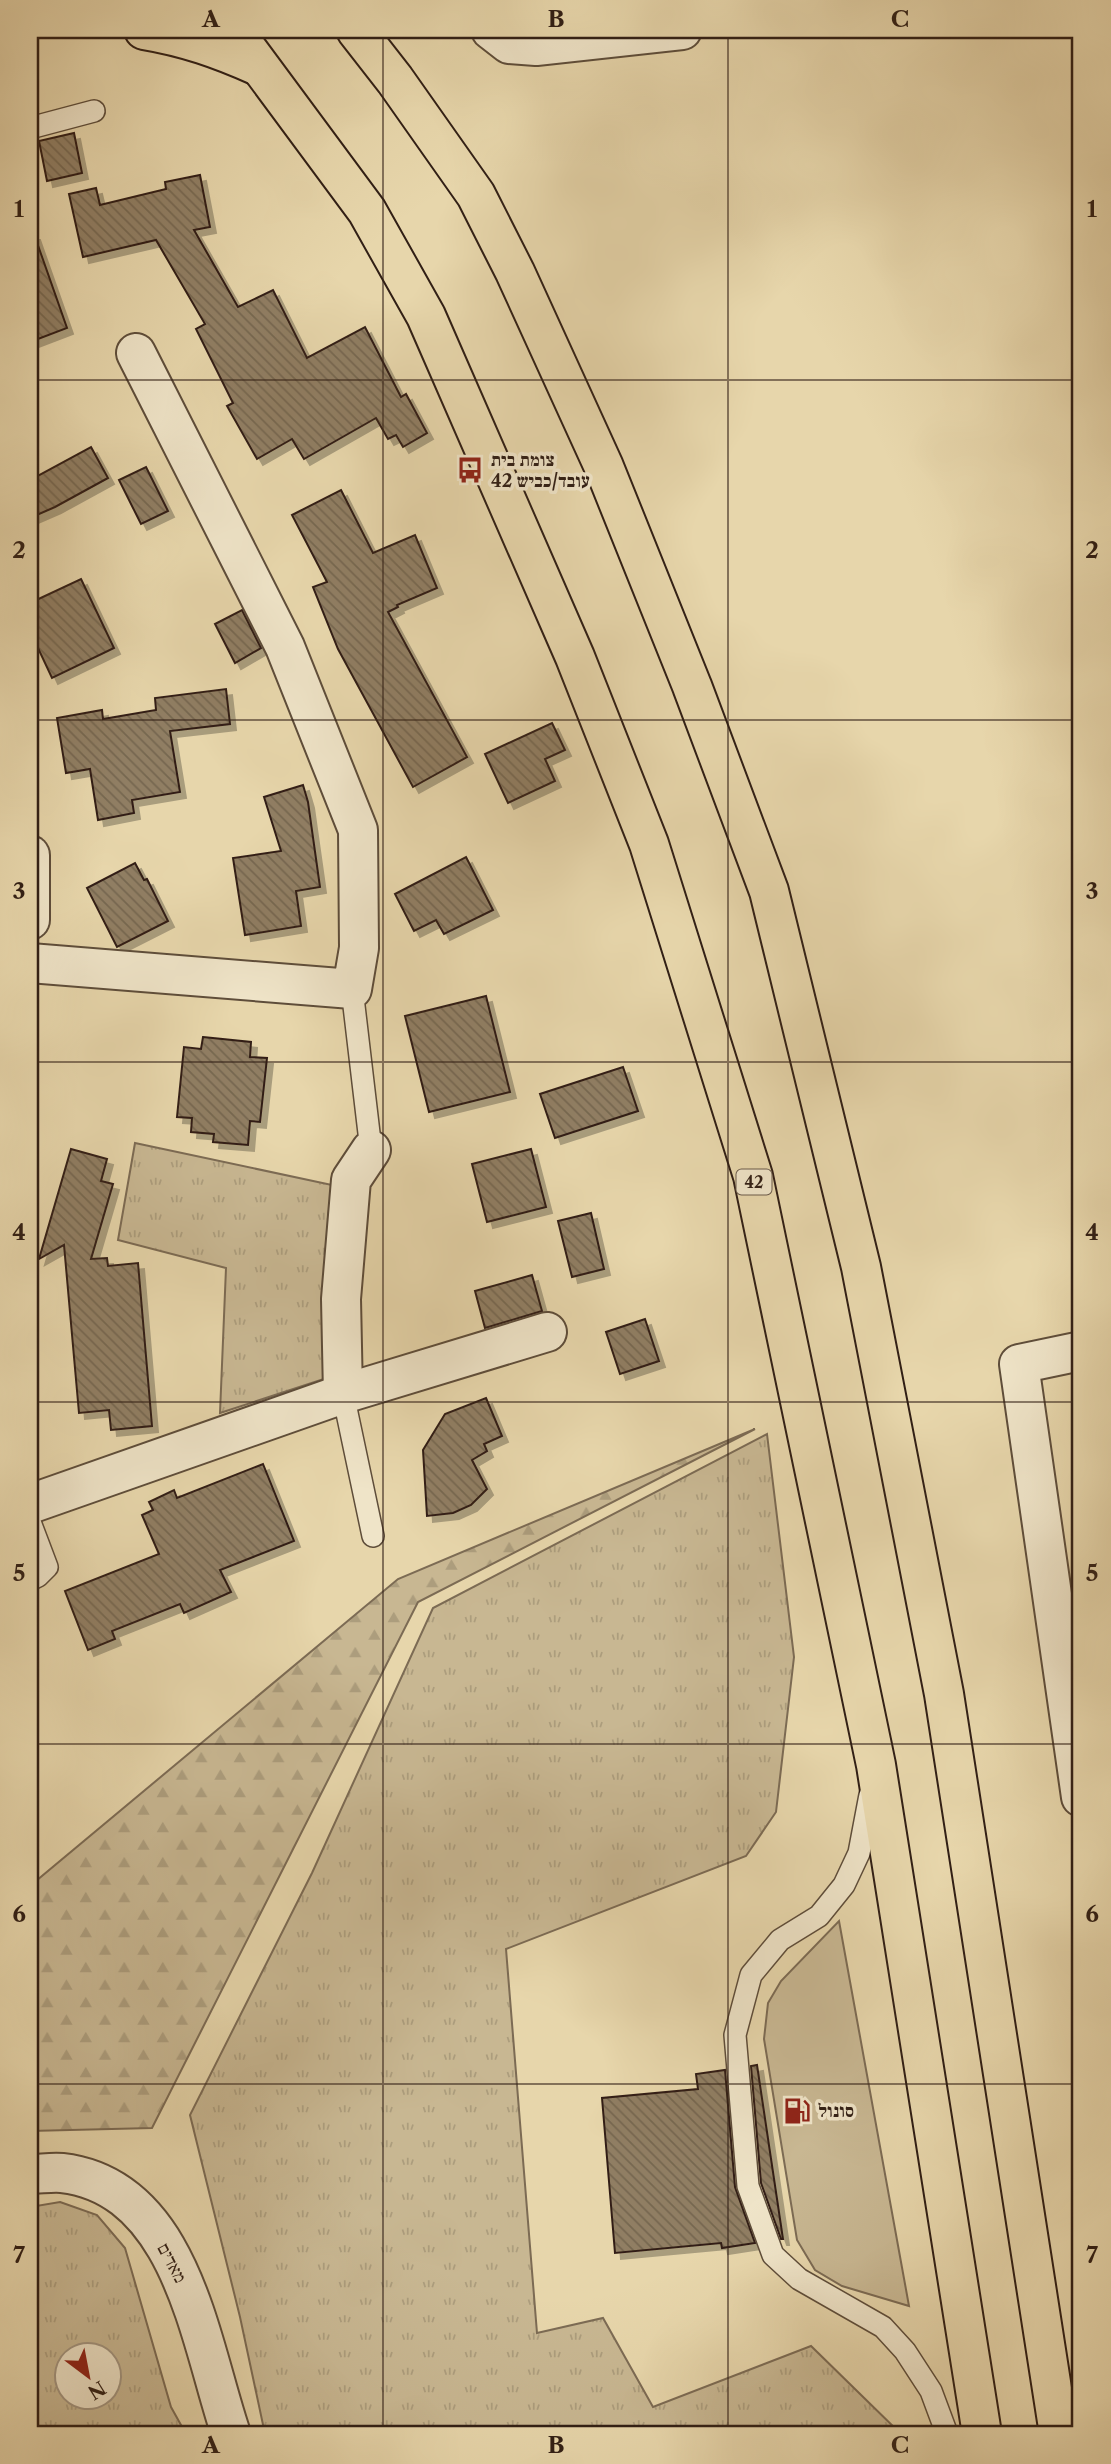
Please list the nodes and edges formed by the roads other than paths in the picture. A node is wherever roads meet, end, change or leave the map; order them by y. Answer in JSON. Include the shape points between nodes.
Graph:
{"nodes":[{"id":1,"x":144,"y":30,"type":"edge"},
{"id":2,"x":233,"y":30,"type":"edge"},
{"id":3,"x":356,"y":30,"type":"edge"},
{"id":4,"x":492,"y":30,"type":"edge"},
{"id":5,"x":682,"y":30,"type":"edge"},
{"id":6,"x":262,"y":68,"type":"junction"},
{"id":7,"x":94,"y":111,"type":"dead end"},
{"id":8,"x":30,"y":128,"type":"edge"},
{"id":9,"x":136,"y":353,"type":"dead end"},
{"id":10,"x":30,"y":855,"type":"edge"},
{"id":11,"x":30,"y":920,"type":"edge"},
{"id":12,"x":30,"y":963,"type":"edge"},
{"id":13,"x":352,"y":989,"type":"junction"},
{"id":14,"x":371,"y":1150,"type":"joint"},
{"id":15,"x":547,"y":1332,"type":"dead end"},
{"id":16,"x":1081,"y":1351,"type":"edge"},
{"id":17,"x":343,"y":1394,"type":"junction"},
{"id":18,"x":30,"y":1504,"type":"edge"},
{"id":19,"x":30,"y":1522,"type":"edge"},
{"id":20,"x":373,"y":1536,"type":"dead end"},
{"id":21,"x":30,"y":1580,"type":"edge"},
{"id":22,"x":876,"y":1765,"type":"junction"},
{"id":23,"x":1081,"y":1797,"type":"edge"},
{"id":24,"x":30,"y":2174,"type":"edge"},
{"id":25,"x":231,"y":2434,"type":"edge"},
{"id":26,"x":947,"y":2434,"type":"edge"},
{"id":27,"x":982,"y":2434,"type":"edge"},
{"id":28,"x":1059,"y":2434,"type":"edge"}],
"edges":[{"from":1,"to":6,"type":"highway","via":[[217,47]]},
{"from":2,"to":6,"type":"highway","number":"42"},
{"from":3,"to":28,"type":"highway","via":[[476,195],[515,272],[604,467],[769,891],[861,1267],[944,1694]]},
{"from":4,"to":5,"type":"street","via":[[509,44],[536,46]]},
{"from":6,"to":22,"type":"highway","number":"42","via":[[367,211],[426,316],[575,657],[649,844],[753,1176]]},
{"from":7,"to":8,"type":"lane"},
{"from":9,"to":13,"type":"street","via":[[285,647],[358,830],[359,948]]},
{"from":10,"to":11,"type":"street"},
{"from":12,"to":13,"type":"street"},
{"from":13,"to":14,"type":"lane"},
{"from":14,"to":17,"type":"street","via":[[351,1180],[341,1299]]},
{"from":15,"to":17,"type":"street"},
{"from":16,"to":23,"type":"street","via":[[1018,1364]]},
{"from":17,"to":18,"type":"street"},
{"from":17,"to":20,"type":"lane"},
{"from":19,"to":21,"type":"lane","via":[[47,1567]]},
{"from":22,"to":26,"type":"lane","via":[[859,1853],[844,1885],[819,1916],[780,1940],[751,1975],[735,2035],[748,2186],[773,2255],[799,2279],[883,2327],[931,2390]]},
{"from":22,"to":27,"type":"highway","number":"42"},
{"from":24,"to":25,"type":"street","name":"מאדים","via":[[62,2173],[95,2182],[143,2215],[182,2278]]}]}
